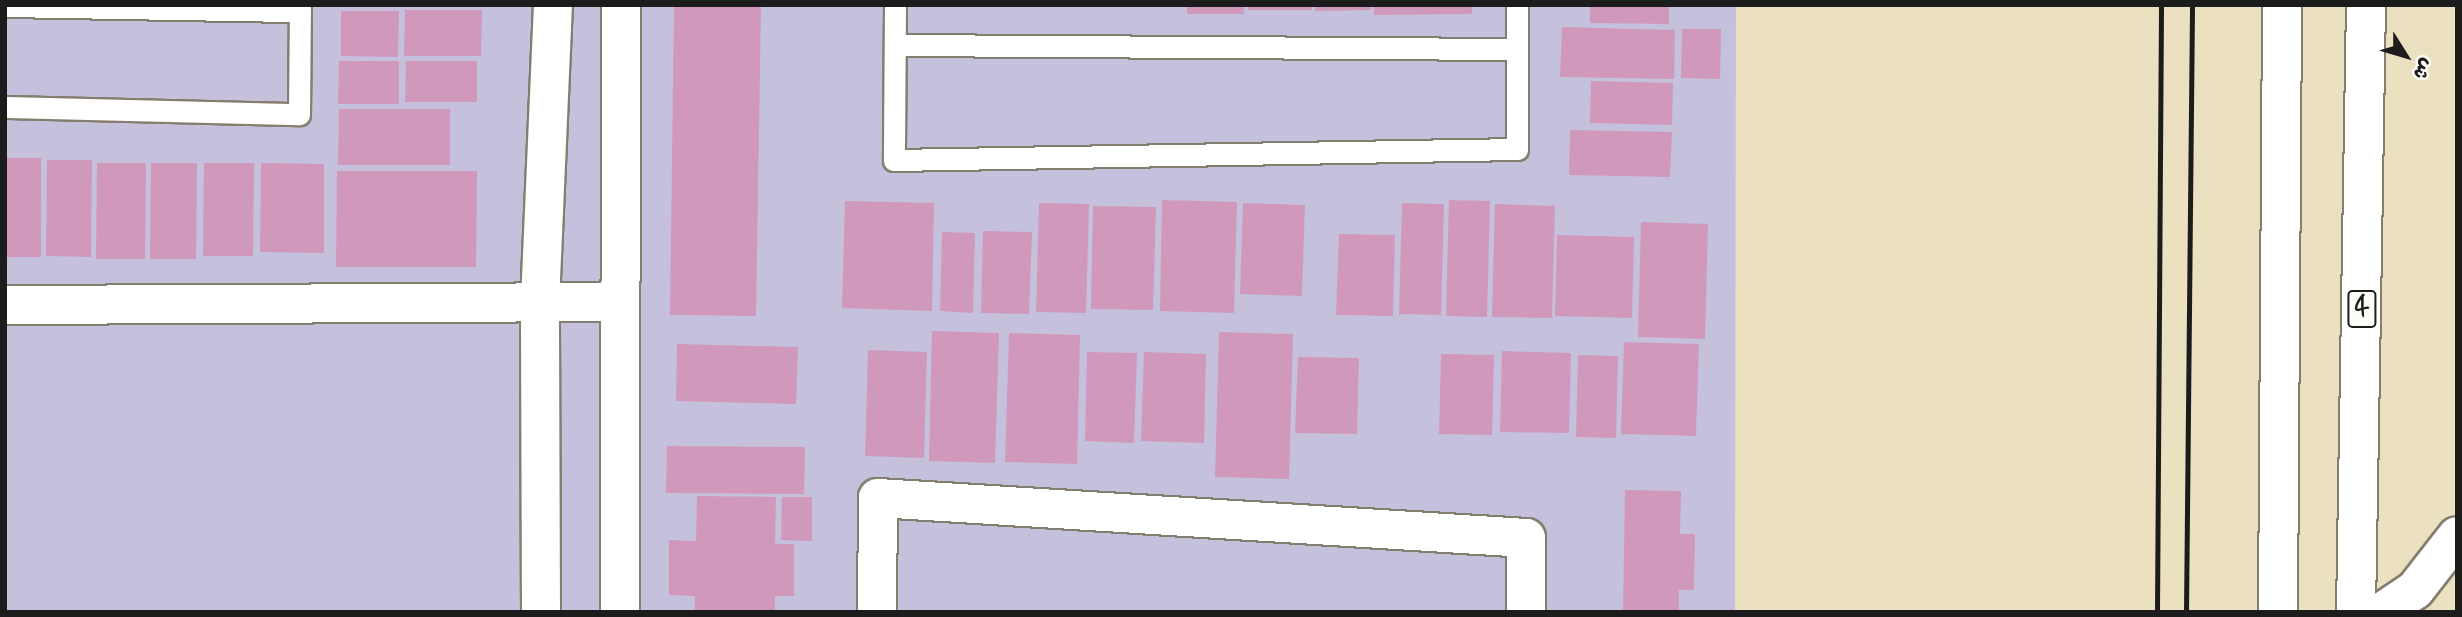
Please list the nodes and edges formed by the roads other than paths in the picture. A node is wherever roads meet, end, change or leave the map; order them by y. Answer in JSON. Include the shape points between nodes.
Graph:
{"nodes":[{"id":1,"x":553,"y":5,"type":"edge"},
{"id":2,"x":621,"y":5,"type":"edge"},
{"id":3,"x":895,"y":5,"type":"edge"},
{"id":4,"x":1517,"y":5,"type":"edge"},
{"id":5,"x":2366,"y":5,"type":"edge"},
{"id":6,"x":5,"y":6,"type":"edge"},
{"id":7,"x":300,"y":8,"type":"edge"},
{"id":8,"x":2281,"y":9,"type":"edge"},
{"id":9,"x":895,"y":45,"type":"junction"},
{"id":10,"x":1517,"y":50,"type":"junction"},
{"id":11,"x":5,"y":107,"type":"edge"},
{"id":12,"x":540,"y":302,"type":"junction"},
{"id":13,"x":619,"y":302,"type":"junction"},
{"id":14,"x":5,"y":305,"type":"edge"},
{"id":15,"x":2457,"y":536,"type":"edge"},
{"id":16,"x":541,"y":612,"type":"edge"},
{"id":17,"x":620,"y":612,"type":"edge"},
{"id":18,"x":877,"y":612,"type":"edge"},
{"id":19,"x":1526,"y":612,"type":"edge"},
{"id":20,"x":2278,"y":612,"type":"edge"},
{"id":21,"x":2356,"y":612,"type":"edge"},
{"id":22,"x":2382,"y":612,"type":"edge"}],
"edges":[{"from":1,"to":12,"type":"street"},
{"from":2,"to":13,"type":"street"},
{"from":3,"to":9,"type":"lane"},
{"from":4,"to":10,"type":"lane"},
{"from":5,"to":21,"type":"street","number":"4"},
{"from":6,"to":7,"type":"lane"},
{"from":7,"to":11,"type":"lane","via":[[299,114]]},
{"from":8,"to":20,"type":"street"},
{"from":9,"to":10,"type":"lane"},
{"from":9,"to":10,"type":"lane","via":[[894,160],[1517,149]]},
{"from":12,"to":13,"type":"street"},
{"from":12,"to":14,"type":"street"},
{"from":12,"to":16,"type":"street"},
{"from":13,"to":17,"type":"street"},
{"from":15,"to":22,"type":"street","via":[[2415,590]]},
{"from":18,"to":19,"type":"street","via":[[878,498],[1526,538]]}]}
